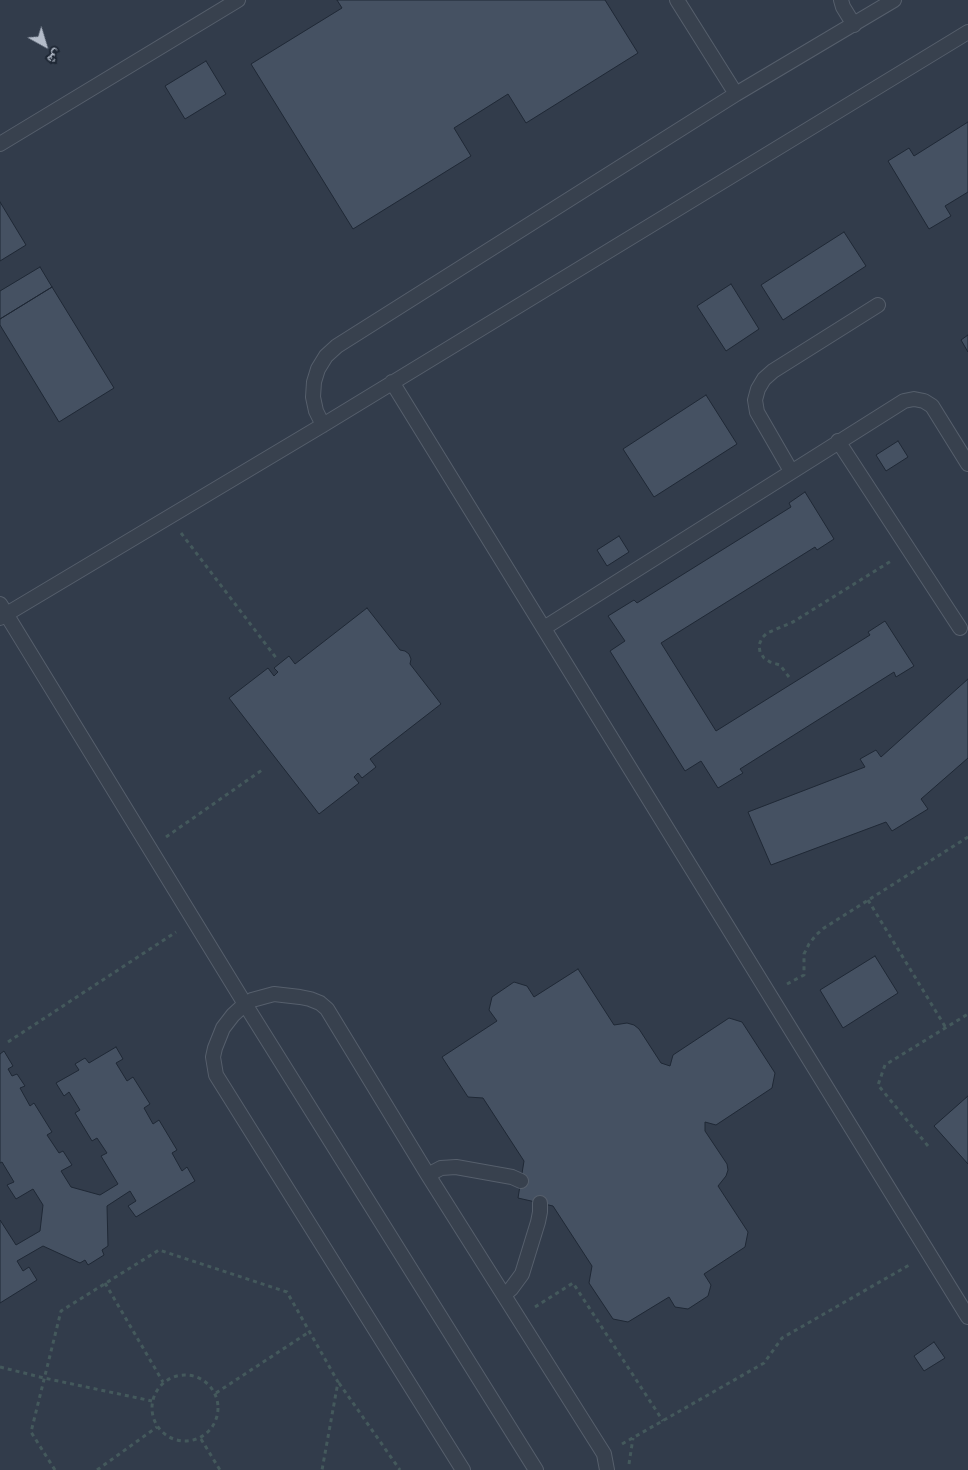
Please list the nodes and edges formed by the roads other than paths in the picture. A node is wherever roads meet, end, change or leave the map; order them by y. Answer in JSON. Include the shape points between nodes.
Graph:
{"nodes":[{"id":1,"x":238,"y":0,"type":"edge"},
{"id":2,"x":677,"y":0,"type":"edge"},
{"id":3,"x":841,"y":0,"type":"edge"},
{"id":4,"x":894,"y":0,"type":"edge"},
{"id":5,"x":854,"y":25,"type":"junction"},
{"id":6,"x":968,"y":32,"type":"edge"},
{"id":7,"x":736,"y":94,"type":"junction"},
{"id":8,"x":0,"y":144,"type":"edge"},
{"id":9,"x":878,"y":305,"type":"dead end"},
{"id":10,"x":392,"y":382,"type":"junction"},
{"id":11,"x":323,"y":425,"type":"junction"},
{"id":12,"x":838,"y":442,"type":"junction"},
{"id":13,"x":968,"y":464,"type":"edge"},
{"id":14,"x":792,"y":471,"type":"junction"},
{"id":15,"x":2,"y":612,"type":"edge"},
{"id":16,"x":544,"y":628,"type":"junction"},
{"id":17,"x":960,"y":628,"type":"dead end"},
{"id":18,"x":245,"y":1004,"type":"junction"},
{"id":19,"x":428,"y":1175,"type":"junction"},
{"id":20,"x":521,"y":1181,"type":"dead end"},
{"id":21,"x":540,"y":1203,"type":"dead end"},
{"id":22,"x":504,"y":1295,"type":"junction"},
{"id":23,"x":968,"y":1316,"type":"edge"},
{"id":24,"x":463,"y":1470,"type":"edge"},
{"id":25,"x":536,"y":1470,"type":"edge"},
{"id":26,"x":607,"y":1470,"type":"edge"}],
"edges":[{"from":1,"to":8,"type":"lane"},
{"from":2,"to":7,"type":"lane"},
{"from":3,"to":5,"type":"lane"},
{"from":4,"to":5,"type":"lane"},
{"from":5,"to":7,"type":"lane"},
{"from":6,"to":10,"type":"lane"},
{"from":7,"to":11,"type":"lane","via":[[337,346],[318,368],[314,382],[313,398]]},
{"from":9,"to":14,"type":"lane","via":[[772,371],[758,389],[755,400],[758,412]]},
{"from":10,"to":11,"type":"lane"},
{"from":10,"to":16,"type":"lane"},
{"from":11,"to":15,"type":"lane"},
{"from":12,"to":13,"type":"lane","via":[[904,401],[914,399],[932,406]]},
{"from":12,"to":14,"type":"lane"},
{"from":12,"to":17,"type":"lane"},
{"from":14,"to":16,"type":"lane"},
{"from":15,"to":18,"type":"lane"},
{"from":16,"to":23,"type":"lane"},
{"from":18,"to":19,"type":"lane","via":[[274,994],[310,998],[327,1009]]},
{"from":18,"to":24,"type":"lane","via":[[223,1028],[213,1057],[216,1075]]},
{"from":18,"to":25,"type":"lane"},
{"from":19,"to":20,"type":"lane","via":[[441,1168],[456,1167]]},
{"from":19,"to":22,"type":"lane"},
{"from":21,"to":22,"type":"lane","via":[[538,1222],[522,1274]]},
{"from":22,"to":26,"type":"lane","via":[[604,1454]]}]}
